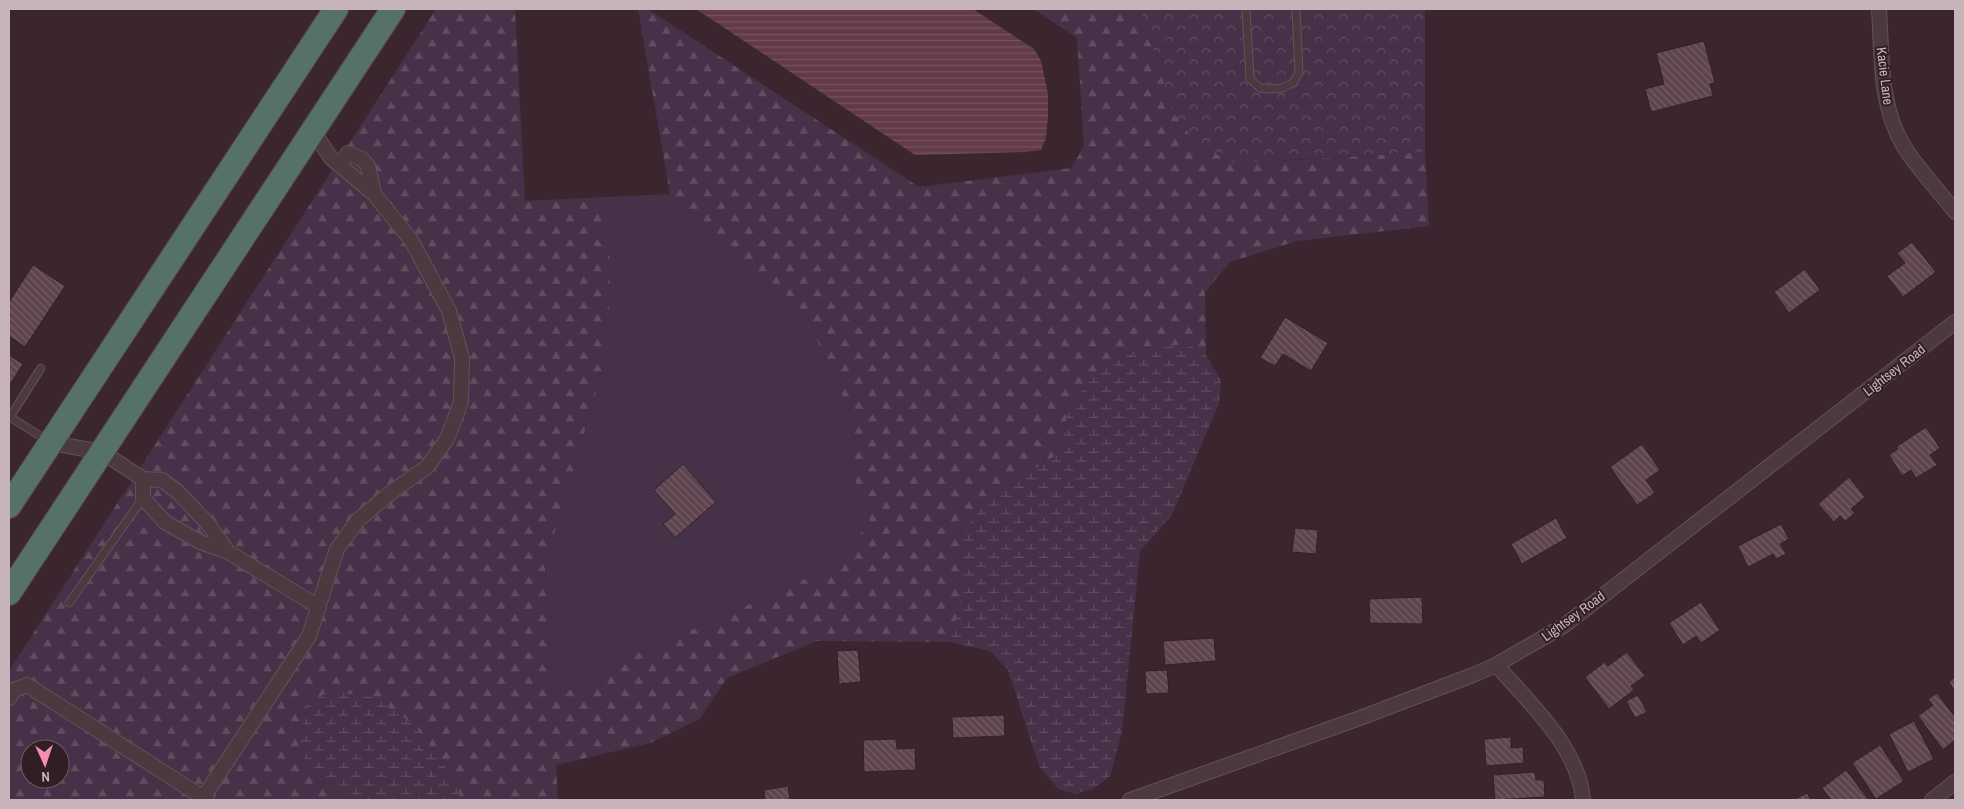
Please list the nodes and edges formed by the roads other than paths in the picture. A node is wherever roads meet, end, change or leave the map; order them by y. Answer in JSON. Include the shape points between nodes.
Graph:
{"nodes":[{"id":1,"x":336,"y":9,"type":"edge"},
{"id":2,"x":393,"y":9,"type":"edge"},
{"id":3,"x":1246,"y":9,"type":"edge"},
{"id":4,"x":1296,"y":9,"type":"edge"},
{"id":5,"x":1879,"y":9,"type":"edge"},
{"id":6,"x":313,"y":131,"type":"junction"},
{"id":7,"x":1955,"y":212,"type":"edge"},
{"id":8,"x":1955,"y":322,"type":"edge"},
{"id":9,"x":41,"y":368,"type":"dead end"},
{"id":10,"x":9,"y":418,"type":"edge"},
{"id":11,"x":50,"y":443,"type":"junction"},
{"id":12,"x":102,"y":452,"type":"junction"},
{"id":13,"x":143,"y":479,"type":"junction"},
{"id":14,"x":143,"y":498,"type":"junction"},
{"id":15,"x":9,"y":506,"type":"edge"},
{"id":16,"x":228,"y":552,"type":"junction"},
{"id":17,"x":9,"y":593,"type":"edge"},
{"id":18,"x":69,"y":603,"type":"dead end"},
{"id":19,"x":319,"y":607,"type":"junction"},
{"id":20,"x":1496,"y":665,"type":"junction"},
{"id":21,"x":9,"y":698,"type":"edge"},
{"id":22,"x":1955,"y":782,"type":"edge"},
{"id":23,"x":205,"y":799,"type":"edge"},
{"id":24,"x":1130,"y":800,"type":"edge"},
{"id":25,"x":1583,"y":800,"type":"edge"},
{"id":26,"x":1932,"y":800,"type":"edge"}],
"edges":[{"from":1,"to":11,"type":"highway"},
{"from":2,"to":6,"type":"highway"},
{"from":3,"to":4,"type":"lane","via":[[1250,79],[1260,88],[1270,89],[1293,83],[1299,73]]},
{"from":5,"to":7,"type":"street","name":"Kacie Lane","via":[[1883,82],[1888,108],[1904,145]]},
{"from":6,"to":12,"type":"highway"},
{"from":6,"to":19,"type":"street","via":[[331,158],[374,194],[411,240],[449,311],[462,358],[461,402],[446,440],[427,467],[358,520],[337,549]]},
{"from":8,"to":20,"type":"street","name":"Lightsey Road","via":[[1566,624]]},
{"from":9,"to":10,"type":"lane"},
{"from":10,"to":11,"type":"lane"},
{"from":11,"to":12,"type":"street"},
{"from":11,"to":15,"type":"highway"},
{"from":12,"to":13,"type":"street"},
{"from":12,"to":17,"type":"highway"},
{"from":13,"to":14,"type":"street"},
{"from":13,"to":16,"type":"street","via":[[162,480],[178,492],[208,524]]},
{"from":14,"to":16,"type":"street","via":[[165,522],[200,542]]},
{"from":14,"to":18,"type":"lane"},
{"from":16,"to":19,"type":"street"},
{"from":19,"to":23,"type":"street","via":[[309,636]]},
{"from":20,"to":24,"type":"street","name":"Lightsey Road","via":[[1360,718]]},
{"from":20,"to":25,"type":"street","via":[[1553,730],[1572,763]]},
{"from":21,"to":23,"type":"street","via":[[14,690],[27,685]]},
{"from":22,"to":26,"type":"street"}]}
